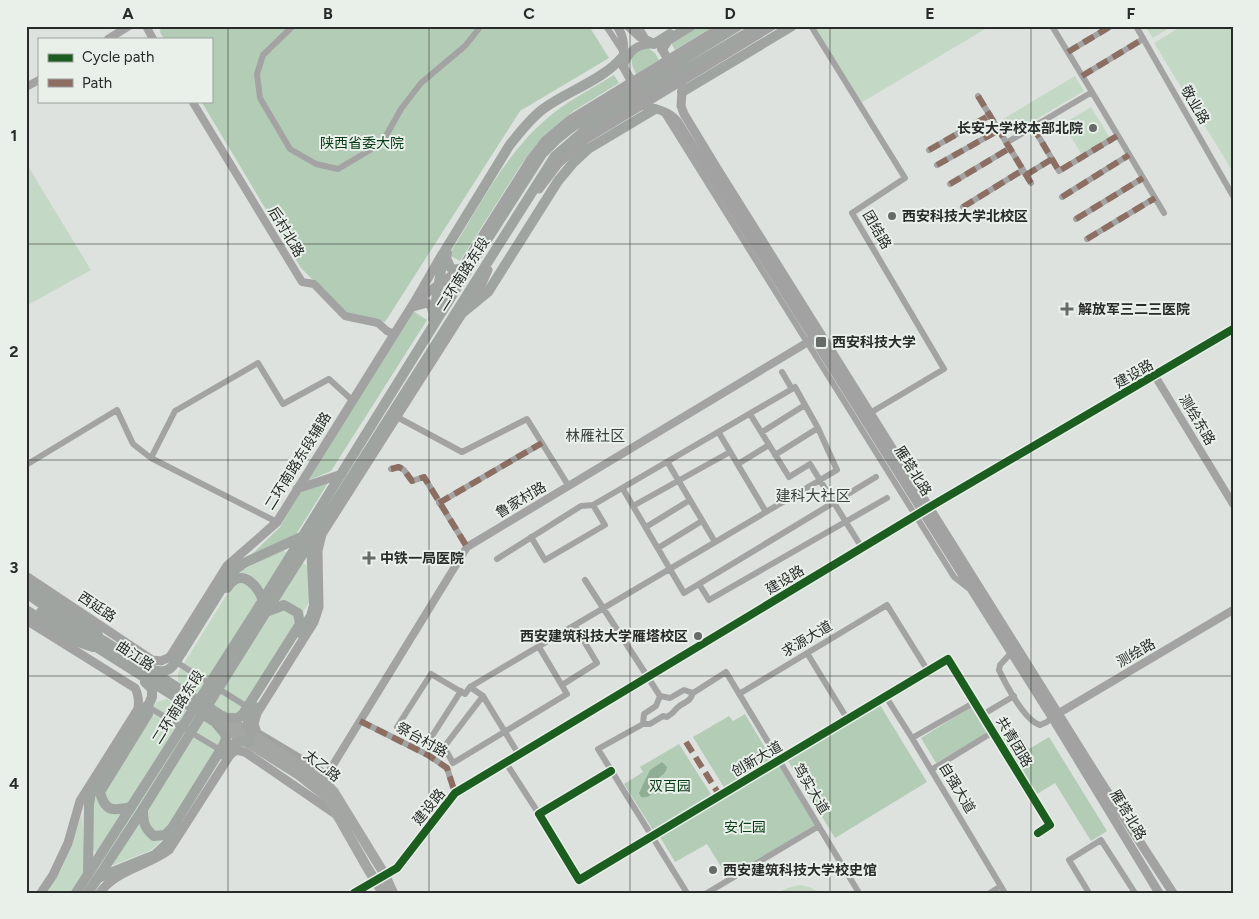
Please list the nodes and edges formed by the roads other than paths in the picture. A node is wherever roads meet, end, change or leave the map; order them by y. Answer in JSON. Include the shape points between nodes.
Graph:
{"nodes":[{"id":1,"x":128,"y":26,"type":"edge"},
{"id":2,"x":146,"y":26,"type":"edge"},
{"id":3,"x":293,"y":26,"type":"edge"},
{"id":4,"x":481,"y":26,"type":"edge"},
{"id":5,"x":606,"y":26,"type":"edge"},
{"id":6,"x":618,"y":26,"type":"edge"},
{"id":7,"x":628,"y":26,"type":"edge"},
{"id":8,"x":639,"y":26,"type":"edge"},
{"id":9,"x":684,"y":26,"type":"edge"},
{"id":10,"x":691,"y":26,"type":"edge"},
{"id":11,"x":723,"y":26,"type":"edge"},
{"id":12,"x":738,"y":26,"type":"edge"},
{"id":13,"x":759,"y":26,"type":"edge"},
{"id":14,"x":772,"y":26,"type":"edge"},
{"id":15,"x":792,"y":26,"type":"edge"},
{"id":16,"x":811,"y":26,"type":"edge"},
{"id":17,"x":1112,"y":26,"type":"edge"},
{"id":18,"x":1136,"y":26,"type":"edge"},
{"id":19,"x":1054,"y":27,"type":"edge"},
{"id":20,"x":110,"y":38,"type":"edge"},
{"id":21,"x":153,"y":38,"type":"edge"},
{"id":22,"x":1143,"y":39,"type":"junction"},
{"id":23,"x":654,"y":44,"type":"junction"},
{"id":24,"x":1068,"y":52,"type":"junction"},
{"id":25,"x":624,"y":55,"type":"junction"},
{"id":26,"x":623,"y":66,"type":"junction"},
{"id":27,"x":1082,"y":76,"type":"junction"},
{"id":28,"x":38,"y":81,"type":"edge"},
{"id":29,"x":26,"y":87,"type":"edge"},
{"id":30,"x":682,"y":92,"type":"junction"},
{"id":31,"x":1092,"y":92,"type":"junction"},
{"id":32,"x":978,"y":96,"type":"dead end"},
{"id":33,"x":193,"y":102,"type":"edge"},
{"id":34,"x":653,"y":108,"type":"junction"},
{"id":35,"x":990,"y":115,"type":"junction"},
{"id":36,"x":1033,"y":127,"type":"junction"},
{"id":37,"x":999,"y":130,"type":"junction"},
{"id":38,"x":1117,"y":136,"type":"junction"},
{"id":39,"x":1008,"y":145,"type":"junction"},
{"id":40,"x":929,"y":150,"type":"dead end"},
{"id":41,"x":1129,"y":155,"type":"junction"},
{"id":42,"x":1052,"y":159,"type":"junction"},
{"id":43,"x":937,"y":165,"type":"dead end"},
{"id":44,"x":1025,"y":172,"type":"junction"},
{"id":45,"x":1143,"y":178,"type":"junction"},
{"id":46,"x":1031,"y":183,"type":"dead end"},
{"id":47,"x":950,"y":184,"type":"dead end"},
{"id":48,"x":1062,"y":196,"type":"dead end"},
{"id":49,"x":1233,"y":196,"type":"edge"},
{"id":50,"x":1155,"y":198,"type":"junction"},
{"id":51,"x":963,"y":207,"type":"dead end"},
{"id":52,"x":1164,"y":213,"type":"dead end"},
{"id":53,"x":1076,"y":220,"type":"dead end"},
{"id":54,"x":1088,"y":239,"type":"dead end"},
{"id":55,"x":444,"y":252,"type":"junction"},
{"id":56,"x":469,"y":263,"type":"junction"},
{"id":57,"x":478,"y":283,"type":"junction"},
{"id":58,"x":439,"y":285,"type":"junction"},
{"id":59,"x":415,"y":301,"type":"junction"},
{"id":60,"x":409,"y":310,"type":"junction"},
{"id":61,"x":463,"y":313,"type":"junction"},
{"id":62,"x":433,"y":318,"type":"junction"},
{"id":63,"x":446,"y":327,"type":"junction"},
{"id":64,"x":1233,"y":329,"type":"edge"},
{"id":65,"x":394,"y":334,"type":"junction"},
{"id":66,"x":814,"y":338,"type":"junction"},
{"id":67,"x":422,"y":345,"type":"junction"},
{"id":68,"x":782,"y":372,"type":"dead end"},
{"id":69,"x":1155,"y":376,"type":"junction"},
{"id":70,"x":792,"y":389,"type":"junction"},
{"id":71,"x":352,"y":400,"type":"junction"},
{"id":72,"x":805,"y":405,"type":"junction"},
{"id":73,"x":870,"y":413,"type":"junction"},
{"id":74,"x":750,"y":414,"type":"junction"},
{"id":75,"x":397,"y":417,"type":"junction"},
{"id":76,"x":818,"y":428,"type":"junction"},
{"id":77,"x":762,"y":432,"type":"junction"},
{"id":78,"x":719,"y":433,"type":"junction"},
{"id":79,"x":542,"y":443,"type":"junction"},
{"id":80,"x":770,"y":445,"type":"junction"},
{"id":81,"x":730,"y":452,"type":"junction"},
{"id":82,"x":775,"y":455,"type":"junction"},
{"id":83,"x":151,"y":458,"type":"junction"},
{"id":84,"x":668,"y":463,"type":"junction"},
{"id":85,"x":738,"y":464,"type":"junction"},
{"id":86,"x":26,"y":465,"type":"edge"},
{"id":87,"x":391,"y":469,"type":"dead end"},
{"id":88,"x":342,"y":474,"type":"junction"},
{"id":89,"x":876,"y":477,"type":"dead end"},
{"id":90,"x":678,"y":480,"type":"junction"},
{"id":91,"x":820,"y":480,"type":"junction"},
{"id":92,"x":568,"y":486,"type":"junction"},
{"id":93,"x":622,"y":488,"type":"junction"},
{"id":94,"x":297,"y":489,"type":"junction"},
{"id":95,"x":887,"y":498,"type":"dead end"},
{"id":96,"x":690,"y":500,"type":"junction"},
{"id":97,"x":439,"y":502,"type":"junction"},
{"id":98,"x":834,"y":502,"type":"junction"},
{"id":99,"x":1233,"y":504,"type":"edge"},
{"id":100,"x":593,"y":506,"type":"junction"},
{"id":101,"x":633,"y":506,"type":"junction"},
{"id":102,"x":766,"y":512,"type":"junction"},
{"id":103,"x":922,"y":512,"type":"junction"},
{"id":104,"x":325,"y":521,"type":"junction"},
{"id":105,"x":702,"y":521,"type":"junction"},
{"id":106,"x":276,"y":522,"type":"junction"},
{"id":107,"x":846,"y":522,"type":"junction"},
{"id":108,"x":646,"y":527,"type":"junction"},
{"id":109,"x":322,"y":534,"type":"junction"},
{"id":110,"x":302,"y":536,"type":"junction"},
{"id":111,"x":531,"y":537,"type":"junction"},
{"id":112,"x":715,"y":542,"type":"junction"},
{"id":113,"x":311,"y":544,"type":"junction"},
{"id":114,"x":467,"y":547,"type":"junction"},
{"id":115,"x":658,"y":548,"type":"junction"},
{"id":116,"x":862,"y":548,"type":"junction"},
{"id":117,"x":497,"y":559,"type":"dead end"},
{"id":118,"x":670,"y":569,"type":"junction"},
{"id":119,"x":26,"y":576,"type":"edge"},
{"id":120,"x":585,"y":580,"type":"dead end"},
{"id":121,"x":26,"y":583,"type":"edge"},
{"id":122,"x":698,"y":584,"type":"junction"},
{"id":123,"x":26,"y":593,"type":"edge"},
{"id":124,"x":263,"y":600,"type":"junction"},
{"id":125,"x":26,"y":602,"type":"edge"},
{"id":126,"x":44,"y":609,"type":"junction"},
{"id":127,"x":603,"y":609,"type":"junction"},
{"id":128,"x":26,"y":610,"type":"edge"},
{"id":129,"x":1233,"y":610,"type":"edge"},
{"id":130,"x":266,"y":612,"type":"junction"},
{"id":131,"x":26,"y":620,"type":"edge"},
{"id":132,"x":575,"y":626,"type":"junction"},
{"id":133,"x":101,"y":645,"type":"junction"},
{"id":134,"x":539,"y":647,"type":"junction"},
{"id":135,"x":807,"y":653,"type":"junction"},
{"id":136,"x":1011,"y":653,"type":"junction"},
{"id":137,"x":170,"y":657,"type":"junction"},
{"id":138,"x":948,"y":659,"type":"joint"},
{"id":139,"x":146,"y":668,"type":"junction"},
{"id":140,"x":928,"y":672,"type":"junction"},
{"id":141,"x":647,"y":678,"type":"junction"},
{"id":142,"x":175,"y":686,"type":"junction"},
{"id":143,"x":562,"y":686,"type":"junction"},
{"id":144,"x":470,"y":687,"type":"junction"},
{"id":145,"x":135,"y":688,"type":"junction"},
{"id":146,"x":460,"y":691,"type":"junction"},
{"id":147,"x":693,"y":693,"type":"junction"},
{"id":148,"x":740,"y":694,"type":"junction"},
{"id":149,"x":484,"y":696,"type":"junction"},
{"id":150,"x":660,"y":696,"type":"junction"},
{"id":151,"x":1014,"y":696,"type":"junction"},
{"id":152,"x":886,"y":697,"type":"junction"},
{"id":153,"x":176,"y":698,"type":"junction"},
{"id":154,"x":670,"y":698,"type":"junction"},
{"id":155,"x":139,"y":702,"type":"junction"},
{"id":156,"x":974,"y":702,"type":"junction"},
{"id":157,"x":656,"y":706,"type":"junction"},
{"id":158,"x":676,"y":709,"type":"junction"},
{"id":159,"x":256,"y":713,"type":"junction"},
{"id":160,"x":982,"y":714,"type":"junction"},
{"id":161,"x":1055,"y":715,"type":"junction"},
{"id":162,"x":663,"y":716,"type":"junction"},
{"id":163,"x":220,"y":718,"type":"junction"},
{"id":164,"x":848,"y":720,"type":"junction"},
{"id":165,"x":360,"y":722,"type":"junction"},
{"id":166,"x":643,"y":724,"type":"junction"},
{"id":167,"x":397,"y":727,"type":"dead end"},
{"id":168,"x":505,"y":732,"type":"junction"},
{"id":169,"x":993,"y":732,"type":"junction"},
{"id":170,"x":912,"y":738,"type":"junction"},
{"id":171,"x":251,"y":741,"type":"junction"},
{"id":172,"x":427,"y":744,"type":"dead end"},
{"id":173,"x":230,"y":755,"type":"junction"},
{"id":174,"x":519,"y":755,"type":"junction"},
{"id":175,"x":780,"y":760,"type":"junction"},
{"id":176,"x":506,"y":763,"type":"junction"},
{"id":177,"x":931,"y":770,"type":"junction"},
{"id":178,"x":302,"y":771,"type":"junction"},
{"id":179,"x":611,"y":771,"type":"junction"},
{"id":180,"x":326,"y":778,"type":"junction"},
{"id":181,"x":334,"y":792,"type":"junction"},
{"id":182,"x":455,"y":793,"type":"junction"},
{"id":183,"x":131,"y":807,"type":"junction"},
{"id":184,"x":143,"y":809,"type":"junction"},
{"id":185,"x":539,"y":814,"type":"junction"},
{"id":186,"x":336,"y":815,"type":"junction"},
{"id":187,"x":819,"y":826,"type":"junction"},
{"id":188,"x":1038,"y":833,"type":"dead end"},
{"id":189,"x":652,"y":836,"type":"junction"},
{"id":190,"x":385,"y":875,"type":"junction"},
{"id":191,"x":93,"y":876,"type":"junction"},
{"id":192,"x":375,"y":881,"type":"junction"},
{"id":193,"x":1001,"y":886,"type":"junction"},
{"id":194,"x":41,"y":893,"type":"edge"},
{"id":195,"x":76,"y":893,"type":"edge"},
{"id":196,"x":88,"y":893,"type":"edge"},
{"id":197,"x":100,"y":893,"type":"edge"},
{"id":198,"x":354,"y":893,"type":"edge"},
{"id":199,"x":377,"y":893,"type":"edge"},
{"id":200,"x":383,"y":893,"type":"edge"},
{"id":201,"x":393,"y":893,"type":"edge"},
{"id":202,"x":398,"y":893,"type":"edge"},
{"id":203,"x":687,"y":893,"type":"edge"},
{"id":204,"x":707,"y":893,"type":"edge"},
{"id":205,"x":859,"y":893,"type":"edge"},
{"id":206,"x":990,"y":893,"type":"edge"},
{"id":207,"x":1005,"y":893,"type":"edge"},
{"id":208,"x":1089,"y":893,"type":"edge"},
{"id":209,"x":1135,"y":893,"type":"edge"},
{"id":210,"x":1159,"y":893,"type":"edge"},
{"id":211,"x":1173,"y":893,"type":"edge"}],
"edges":[{"from":1,"to":20,"type":"street"},
{"from":2,"to":21,"type":"street"},
{"from":3,"to":4,"type":"street","via":[[263,56],[257,74],[260,98],[290,149],[316,164],[338,169],[382,143],[401,109],[421,83],[465,46]]},
{"from":5,"to":25,"type":"street"},
{"from":6,"to":25,"type":"main road","via":[[623,37]]},
{"from":7,"to":23,"type":"main road"},
{"from":8,"to":23,"type":"street"},
{"from":9,"to":23,"type":"highway"},
{"from":10,"to":23,"type":"highway","via":[[668,40]]},
{"from":11,"to":56,"type":"main road","via":[[571,119],[545,141],[524,169]]},
{"from":12,"to":56,"type":"highway","via":[[557,139],[542,154]]},
{"from":13,"to":57,"type":"highway","name":"二环南路东段","via":[[606,116],[569,143],[555,156]]},
{"from":14,"to":57,"type":"main road","via":[[586,139],[567,154],[554,168]]},
{"from":15,"to":30,"type":"highway"},
{"from":16,"to":73,"type":"street","name":"团结路","via":[[905,178],[852,213],[944,369]]},
{"from":17,"to":24,"type":"street"},
{"from":18,"to":22,"type":"street","name":"敬业路"},
{"from":19,"to":24,"type":"street"},
{"from":22,"to":27,"type":"street"},
{"from":22,"to":49,"type":"street","name":"敬业路"},
{"from":23,"to":26,"type":"main road","via":[[636,47]]},
{"from":23,"to":30,"type":"main road","name":"雁塔北路","bridge":true,"via":[[682,84]]},
{"from":24,"to":27,"type":"street"},
{"from":25,"to":26,"type":"main road"},
{"from":25,"to":55,"type":"highway","via":[[612,67],[542,109],[520,132]]},
{"from":26,"to":34,"type":"main road","bridge":true},
{"from":26,"to":56,"type":"highway","via":[[554,107],[522,136],[447,254],[446,258],[454,270]]},
{"from":27,"to":31,"type":"street"},
{"from":28,"to":29,"type":"street"},
{"from":30,"to":66,"type":"main road","name":"雁塔北路","via":[[684,114]]},
{"from":31,"to":36,"type":"street"},
{"from":31,"to":38,"type":"street"},
{"from":32,"to":35,"type":"street"},
{"from":33,"to":65,"type":"street","name":"后村北路","via":[[302,282],[314,284],[345,316],[378,323]]},
{"from":34,"to":57,"type":"highway","via":[[584,148],[563,167],[487,288]]},
{"from":34,"to":61,"type":"highway","via":[[588,149],[573,163],[558,181],[488,292]]},
{"from":34,"to":66,"type":"main road","name":"雁塔北路","via":[[672,115],[677,121]]},
{"from":35,"to":37,"type":"street"},
{"from":35,"to":40,"type":"street"},
{"from":36,"to":39,"type":"street"},
{"from":36,"to":42,"type":"street"},
{"from":37,"to":39,"type":"street"},
{"from":37,"to":43,"type":"street"},
{"from":38,"to":41,"type":"street"},
{"from":38,"to":42,"type":"street","via":[[1059,171]]},
{"from":39,"to":44,"type":"street"},
{"from":39,"to":47,"type":"street"},
{"from":41,"to":45,"type":"street"},
{"from":41,"to":48,"type":"street"},
{"from":42,"to":44,"type":"street"},
{"from":44,"to":46,"type":"street"},
{"from":44,"to":51,"type":"street"},
{"from":45,"to":50,"type":"street"},
{"from":45,"to":53,"type":"street"},
{"from":50,"to":52,"type":"street"},
{"from":50,"to":54,"type":"street"},
{"from":55,"to":58,"type":"highway"},
{"from":55,"to":59,"type":"main road","name":"二环南路东段辅路"},
{"from":56,"to":58,"type":"main road"},
{"from":56,"to":62,"type":"highway"},
{"from":56,"to":67,"type":"highway"},
{"from":57,"to":61,"type":"main road"},
{"from":57,"to":63,"type":"highway","name":"二环南路东段"},
{"from":58,"to":59,"type":"main road"},
{"from":58,"to":62,"type":"highway"},
{"from":59,"to":60,"type":"main road","name":"二环南路东段辅路"},
{"from":60,"to":62,"type":"main road","via":[[427,303],[431,306]]},
{"from":60,"to":65,"type":"main road","name":"二环南路东段辅路"},
{"from":61,"to":63,"type":"highway"},
{"from":61,"to":75,"type":"main road"},
{"from":62,"to":67,"type":"highway","via":[[424,333]]},
{"from":63,"to":104,"type":"highway","name":"二环南路东段"},
{"from":64,"to":69,"type":"street","name":"建设路"},
{"from":65,"to":71,"type":"main road","name":"二环南路东段辅路"},
{"from":66,"to":73,"type":"main road","name":"雁塔北路"},
{"from":66,"to":92,"type":"street","name":"鲁家村路"},
{"from":66,"to":103,"type":"main road","name":"雁塔北路"},
{"from":67,"to":88,"type":"highway","name":"二环南路东段"},
{"from":68,"to":70,"type":"street"},
{"from":69,"to":99,"type":"street","name":"测绘东路"},
{"from":69,"to":103,"type":"street","name":"建设路"},
{"from":70,"to":72,"type":"street","via":[[795,387]]},
{"from":70,"to":74,"type":"street"},
{"from":71,"to":83,"type":"street","via":[[329,379],[283,404],[258,362],[176,411]]},
{"from":71,"to":94,"type":"main road","name":"二环南路东段辅路"},
{"from":72,"to":76,"type":"street"},
{"from":72,"to":77,"type":"street"},
{"from":73,"to":103,"type":"main road","name":"雁塔北路"},
{"from":74,"to":77,"type":"street"},
{"from":74,"to":78,"type":"street"},
{"from":75,"to":79,"type":"street","via":[[462,452],[527,419]]},
{"from":75,"to":109,"type":"main road"},
{"from":76,"to":82,"type":"street"},
{"from":76,"to":91,"type":"street","via":[[837,470]]},
{"from":77,"to":80,"type":"street"},
{"from":78,"to":81,"type":"street"},
{"from":78,"to":84,"type":"street"},
{"from":79,"to":92,"type":"street"},
{"from":79,"to":97,"type":"street"},
{"from":80,"to":82,"type":"street"},
{"from":80,"to":85,"type":"street"},
{"from":81,"to":85,"type":"street"},
{"from":81,"to":90,"type":"street"},
{"from":82,"to":91,"type":"street","via":[[789,477],[810,464]]},
{"from":83,"to":86,"type":"street","via":[[133,444],[117,410]]},
{"from":83,"to":106,"type":"street"},
{"from":84,"to":90,"type":"street"},
{"from":84,"to":93,"type":"street"},
{"from":85,"to":102,"type":"street"},
{"from":87,"to":97,"type":"street","via":[[398,467],[404,470],[412,481],[424,477]]},
{"from":88,"to":94,"type":"main road"},
{"from":88,"to":110,"type":"highway","name":"二环南路东段"},
{"from":89,"to":98,"type":"street"},
{"from":90,"to":96,"type":"street"},
{"from":90,"to":101,"type":"street"},
{"from":91,"to":98,"type":"street"},
{"from":91,"to":102,"type":"street"},
{"from":92,"to":114,"type":"street","name":"鲁家村路"},
{"from":93,"to":100,"type":"street"},
{"from":93,"to":101,"type":"street"},
{"from":94,"to":106,"type":"main road","name":"二环南路东段辅路"},
{"from":95,"to":107,"type":"street"},
{"from":96,"to":105,"type":"street"},
{"from":96,"to":108,"type":"street"},
{"from":97,"to":114,"type":"street"},
{"from":98,"to":107,"type":"street"},
{"from":98,"to":122,"type":"street"},
{"from":100,"to":111,"type":"street","via":[[581,506]]},
{"from":100,"to":111,"type":"street","via":[[605,525],[545,560]]},
{"from":101,"to":108,"type":"street"},
{"from":102,"to":112,"type":"street"},
{"from":103,"to":116,"type":"street","name":"建设路"},
{"from":103,"to":136,"type":"main road","name":"雁塔北路"},
{"from":103,"to":161,"type":"main road","name":"雁塔北路"},
{"from":104,"to":109,"type":"main road"},
{"from":104,"to":113,"type":"highway","name":"二环南路东段"},
{"from":105,"to":112,"type":"street"},
{"from":105,"to":115,"type":"street"},
{"from":106,"to":137,"type":"main road","name":"二环南路东段辅路","via":[[227,566]]},
{"from":107,"to":116,"type":"street"},
{"from":107,"to":122,"type":"street","via":[[709,600]]},
{"from":108,"to":115,"type":"street"},
{"from":109,"to":159,"type":"main road","via":[[318,551],[319,607],[314,622]]},
{"from":110,"to":124,"type":"highway","name":"二环南路东段"},
{"from":110,"to":139,"type":"highway","bridge":true,"via":[[244,563],[232,572],[168,671],[163,673]]},
{"from":111,"to":117,"type":"street"},
{"from":112,"to":118,"type":"street"},
{"from":113,"to":130,"type":"highway","name":"二环南路东段","bridge":true},
{"from":113,"to":171,"type":"highway","bridge":true,"via":[[314,605],[311,616],[248,718]]},
{"from":114,"to":165,"type":"street","name":"鲁家村路"},
{"from":115,"to":118,"type":"street"},
{"from":116,"to":141,"type":"street","name":"建设路"},
{"from":118,"to":122,"type":"street","via":[[684,593]]},
{"from":118,"to":127,"type":"street"},
{"from":119,"to":139,"type":"main road","name":"西延路"},
{"from":120,"to":127,"type":"street"},
{"from":121,"to":133,"type":"highway","bridge":true,"via":[[77,616]]},
{"from":123,"to":126,"type":"highway"},
{"from":124,"to":142,"type":"highway","via":[[250,580],[241,578],[230,582],[174,675]]},
{"from":124,"to":183,"type":"highway","name":"二环南路东段","bridge":true},
{"from":125,"to":126,"type":"highway"},
{"from":126,"to":133,"type":"highway","name":"曲江路","bridge":true},
{"from":127,"to":132,"type":"street"},
{"from":127,"to":141,"type":"street"},
{"from":128,"to":133,"type":"highway","bridge":true,"via":[[75,641]]},
{"from":129,"to":161,"type":"street","name":"测绘路"},
{"from":130,"to":163,"type":"highway","bridge":true,"via":[[284,605],[298,613],[300,624],[243,714],[238,718]]},
{"from":130,"to":184,"type":"highway","name":"二环南路东段","bridge":true},
{"from":131,"to":145,"type":"main road"},
{"from":132,"to":134,"type":"street"},
{"from":132,"to":143,"type":"street","via":[[597,663]]},
{"from":133,"to":139,"type":"highway","name":"曲江路","bridge":true},
{"from":134,"to":143,"type":"street"},
{"from":134,"to":144,"type":"street"},
{"from":135,"to":140,"type":"street","name":"求源大道","via":[[887,606]]},
{"from":135,"to":148,"type":"street","name":"求源大道"},
{"from":135,"to":164,"type":"street"},
{"from":136,"to":151,"type":"street","via":[[999,670]]},
{"from":136,"to":161,"type":"main road","name":"雁塔北路"},
{"from":137,"to":139,"type":"main road"},
{"from":137,"to":159,"type":"street"},
{"from":138,"to":140,"type":"street","name":"创新大道"},
{"from":138,"to":156,"type":"street","name":"共青团路"},
{"from":139,"to":142,"type":"highway","name":"曲江路","bridge":true},
{"from":139,"to":145,"type":"street"},
{"from":139,"to":153,"type":"highway","name":"曲江路","bridge":true},
{"from":139,"to":191,"type":"highway","bridge":true,"via":[[152,697],[91,794],[88,804]]},
{"from":140,"to":152,"type":"street","name":"创新大道"},
{"from":141,"to":150,"type":"street"},
{"from":141,"to":174,"type":"street","name":"建设路"},
{"from":142,"to":163,"type":"highway","name":"曲江路","bridge":true},
{"from":143,"to":168,"type":"street","via":[[567,694]]},
{"from":144,"to":146,"type":"street","via":[[465,694]]},
{"from":144,"to":149,"type":"street"},
{"from":145,"to":155,"type":"main road"},
{"from":146,"to":167,"type":"street","via":[[431,674]]},
{"from":146,"to":172,"type":"street"},
{"from":147,"to":148,"type":"street","name":"笃实大道","via":[[726,672]]},
{"from":147,"to":154,"type":"street","via":[[684,690]]},
{"from":147,"to":158,"type":"street","via":[[690,700]]},
{"from":148,"to":175,"type":"street","name":"笃实大道"},
{"from":149,"to":168,"type":"street"},
{"from":149,"to":168,"type":"street","via":[[444,747],[453,763]]},
{"from":150,"to":154,"type":"street"},
{"from":150,"to":157,"type":"street"},
{"from":151,"to":160,"type":"street"},
{"from":151,"to":161,"type":"street","via":[[1028,717],[1040,726]]},
{"from":152,"to":164,"type":"street","name":"创新大道"},
{"from":152,"to":170,"type":"street","name":"自强大道"},
{"from":153,"to":163,"type":"highway","name":"曲江路","bridge":true},
{"from":153,"to":183,"type":"highway","via":[[156,701],[100,792],[107,807],[117,811]]},
{"from":154,"to":158,"type":"street"},
{"from":155,"to":173,"type":"street"},
{"from":155,"to":194,"type":"main road","via":[[138,709],[80,801],[68,843]]},
{"from":156,"to":160,"type":"street","name":"共青团路"},
{"from":156,"to":170,"type":"street"},
{"from":157,"to":162,"type":"street"},
{"from":157,"to":166,"type":"street","via":[[644,714]]},
{"from":158,"to":162,"type":"street","via":[[667,717]]},
{"from":159,"to":171,"type":"main road"},
{"from":160,"to":169,"type":"street","name":"共青团路"},
{"from":161,"to":210,"type":"main road","name":"雁塔北路"},
{"from":161,"to":211,"type":"main road","name":"雁塔北路"},
{"from":162,"to":166,"type":"street","via":[[650,724]]},
{"from":163,"to":171,"type":"main road","name":"太乙路","bridge":true},
{"from":163,"to":184,"type":"highway","bridge":true,"via":[[226,739],[172,828],[165,835],[154,836],[143,823]]},
{"from":164,"to":175,"type":"street","name":"创新大道"},
{"from":165,"to":180,"type":"street","name":"鲁家村路"},
{"from":165,"to":182,"type":"street","name":"祭台村路","via":[[428,755],[447,768]]},
{"from":166,"to":179,"type":"street","via":[[598,749]]},
{"from":168,"to":174,"type":"street"},
{"from":169,"to":177,"type":"street"},
{"from":169,"to":188,"type":"street","name":"共青团路","via":[[1050,825]]},
{"from":170,"to":177,"type":"street","name":"自强大道"},
{"from":171,"to":173,"type":"main road"},
{"from":171,"to":178,"type":"main road","name":"太乙路","bridge":true},
{"from":171,"to":180,"type":"main road","via":[[322,772]]},
{"from":171,"to":186,"type":"main road"},
{"from":171,"to":191,"type":"highway","bridge":true,"via":[[230,746],[162,850]]},
{"from":173,"to":197,"type":"main road","via":[[169,850],[113,879]]},
{"from":174,"to":176,"type":"street","name":"建设路"},
{"from":175,"to":187,"type":"street","name":"笃实大道"},
{"from":175,"to":189,"type":"street","name":"创新大道"},
{"from":176,"to":182,"type":"street","name":"建设路"},
{"from":176,"to":185,"type":"street"},
{"from":177,"to":193,"type":"street","name":"自强大道"},
{"from":178,"to":181,"type":"main road","name":"太乙路","via":[[320,779]]},
{"from":178,"to":186,"type":"main road","name":"太乙路","via":[[327,797]]},
{"from":179,"to":185,"type":"street"},
{"from":179,"to":189,"type":"street"},
{"from":180,"to":181,"type":"main road"},
{"from":181,"to":190,"type":"main road","name":"太乙路"},
{"from":182,"to":190,"type":"street","name":"建设路","via":[[397,868]]},
{"from":183,"to":191,"type":"highway","name":"二环南路东段"},
{"from":184,"to":191,"type":"highway","name":"二环南路东段","bridge":true},
{"from":185,"to":189,"type":"street","name":"创新大道","via":[[579,880]]},
{"from":186,"to":192,"type":"main road","name":"太乙路"},
{"from":187,"to":204,"type":"street"},
{"from":187,"to":205,"type":"street","name":"笃实大道"},
{"from":189,"to":203,"type":"street"},
{"from":190,"to":192,"type":"street","name":"建设路"},
{"from":190,"to":201,"type":"main road","name":"太乙路"},
{"from":190,"to":202,"type":"main road"},
{"from":191,"to":195,"type":"highway","name":"二环南路东段"},
{"from":191,"to":196,"type":"highway","name":"二环南路东段"},
{"from":192,"to":198,"type":"street"},
{"from":192,"to":199,"type":"main road"},
{"from":192,"to":200,"type":"main road","name":"太乙路"},
{"from":193,"to":206,"type":"street"},
{"from":193,"to":207,"type":"street","name":"自强大道"},
{"from":208,"to":209,"type":"street","via":[[1069,860],[1101,840]]}]}
